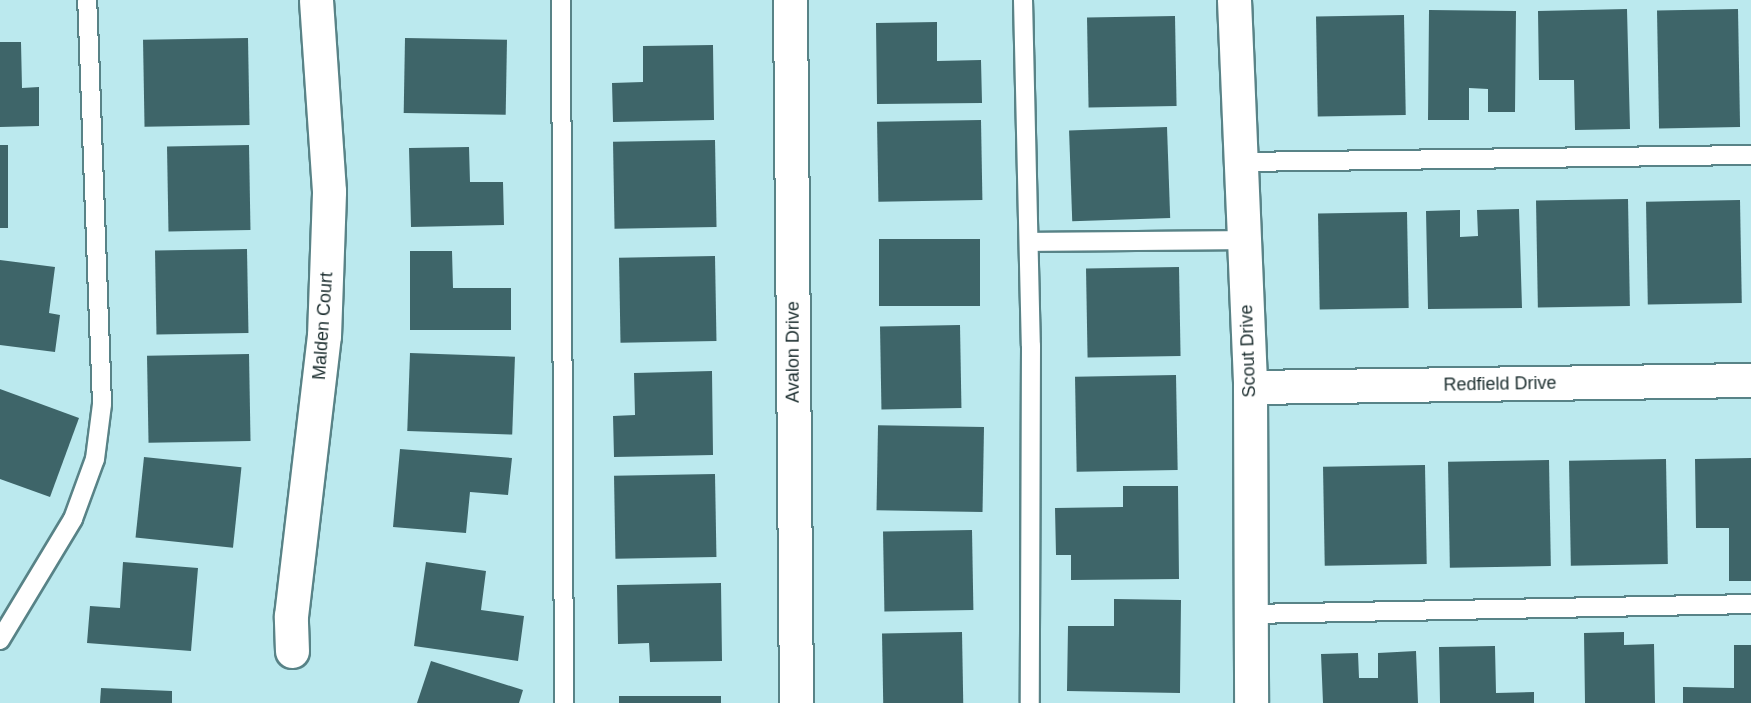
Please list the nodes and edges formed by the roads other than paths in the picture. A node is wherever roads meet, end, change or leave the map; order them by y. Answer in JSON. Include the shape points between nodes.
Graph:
{"nodes":[{"id":1,"x":87,"y":0,"type":"edge"},
{"id":2,"x":316,"y":0,"type":"edge"},
{"id":3,"x":561,"y":0,"type":"edge"},
{"id":4,"x":790,"y":0,"type":"edge"},
{"id":5,"x":1023,"y":0,"type":"edge"},
{"id":6,"x":1234,"y":0,"type":"edge"},
{"id":7,"x":1751,"y":154,"type":"edge"},
{"id":8,"x":1241,"y":162,"type":"junction"},
{"id":9,"x":1244,"y":240,"type":"junction"},
{"id":10,"x":1029,"y":242,"type":"junction"},
{"id":11,"x":1751,"y":380,"type":"edge"},
{"id":12,"x":1250,"y":387,"type":"junction"},
{"id":13,"x":1751,"y":604,"type":"edge"},
{"id":14,"x":1250,"y":614,"type":"junction"},
{"id":15,"x":0,"y":640,"type":"edge"},
{"id":16,"x":292,"y":651,"type":"dead end"},
{"id":17,"x":564,"y":703,"type":"edge"},
{"id":18,"x":796,"y":703,"type":"edge"},
{"id":19,"x":1030,"y":703,"type":"edge"},
{"id":20,"x":1251,"y":703,"type":"edge"}],
"edges":[{"from":1,"to":15,"type":"lane","via":[[102,404],[95,459],[73,519]]},
{"from":2,"to":16,"type":"street","name":"Malden Court","via":[[330,191],[325,325],[291,616]]},
{"from":3,"to":17,"type":"lane"},
{"from":4,"to":18,"type":"street","name":"Avalon Drive"},
{"from":5,"to":10,"type":"lane"},
{"from":6,"to":8,"type":"street","name":"Scout Drive"},
{"from":7,"to":8,"type":"lane"},
{"from":8,"to":9,"type":"street","name":"Scout Drive"},
{"from":9,"to":10,"type":"lane"},
{"from":9,"to":12,"type":"street","name":"Scout Drive"},
{"from":10,"to":19,"type":"lane"},
{"from":11,"to":12,"type":"street","name":"Redfield Drive"},
{"from":12,"to":14,"type":"street","name":"Scout Drive"},
{"from":13,"to":14,"type":"lane"},
{"from":14,"to":20,"type":"street","name":"Scout Drive"}]}
